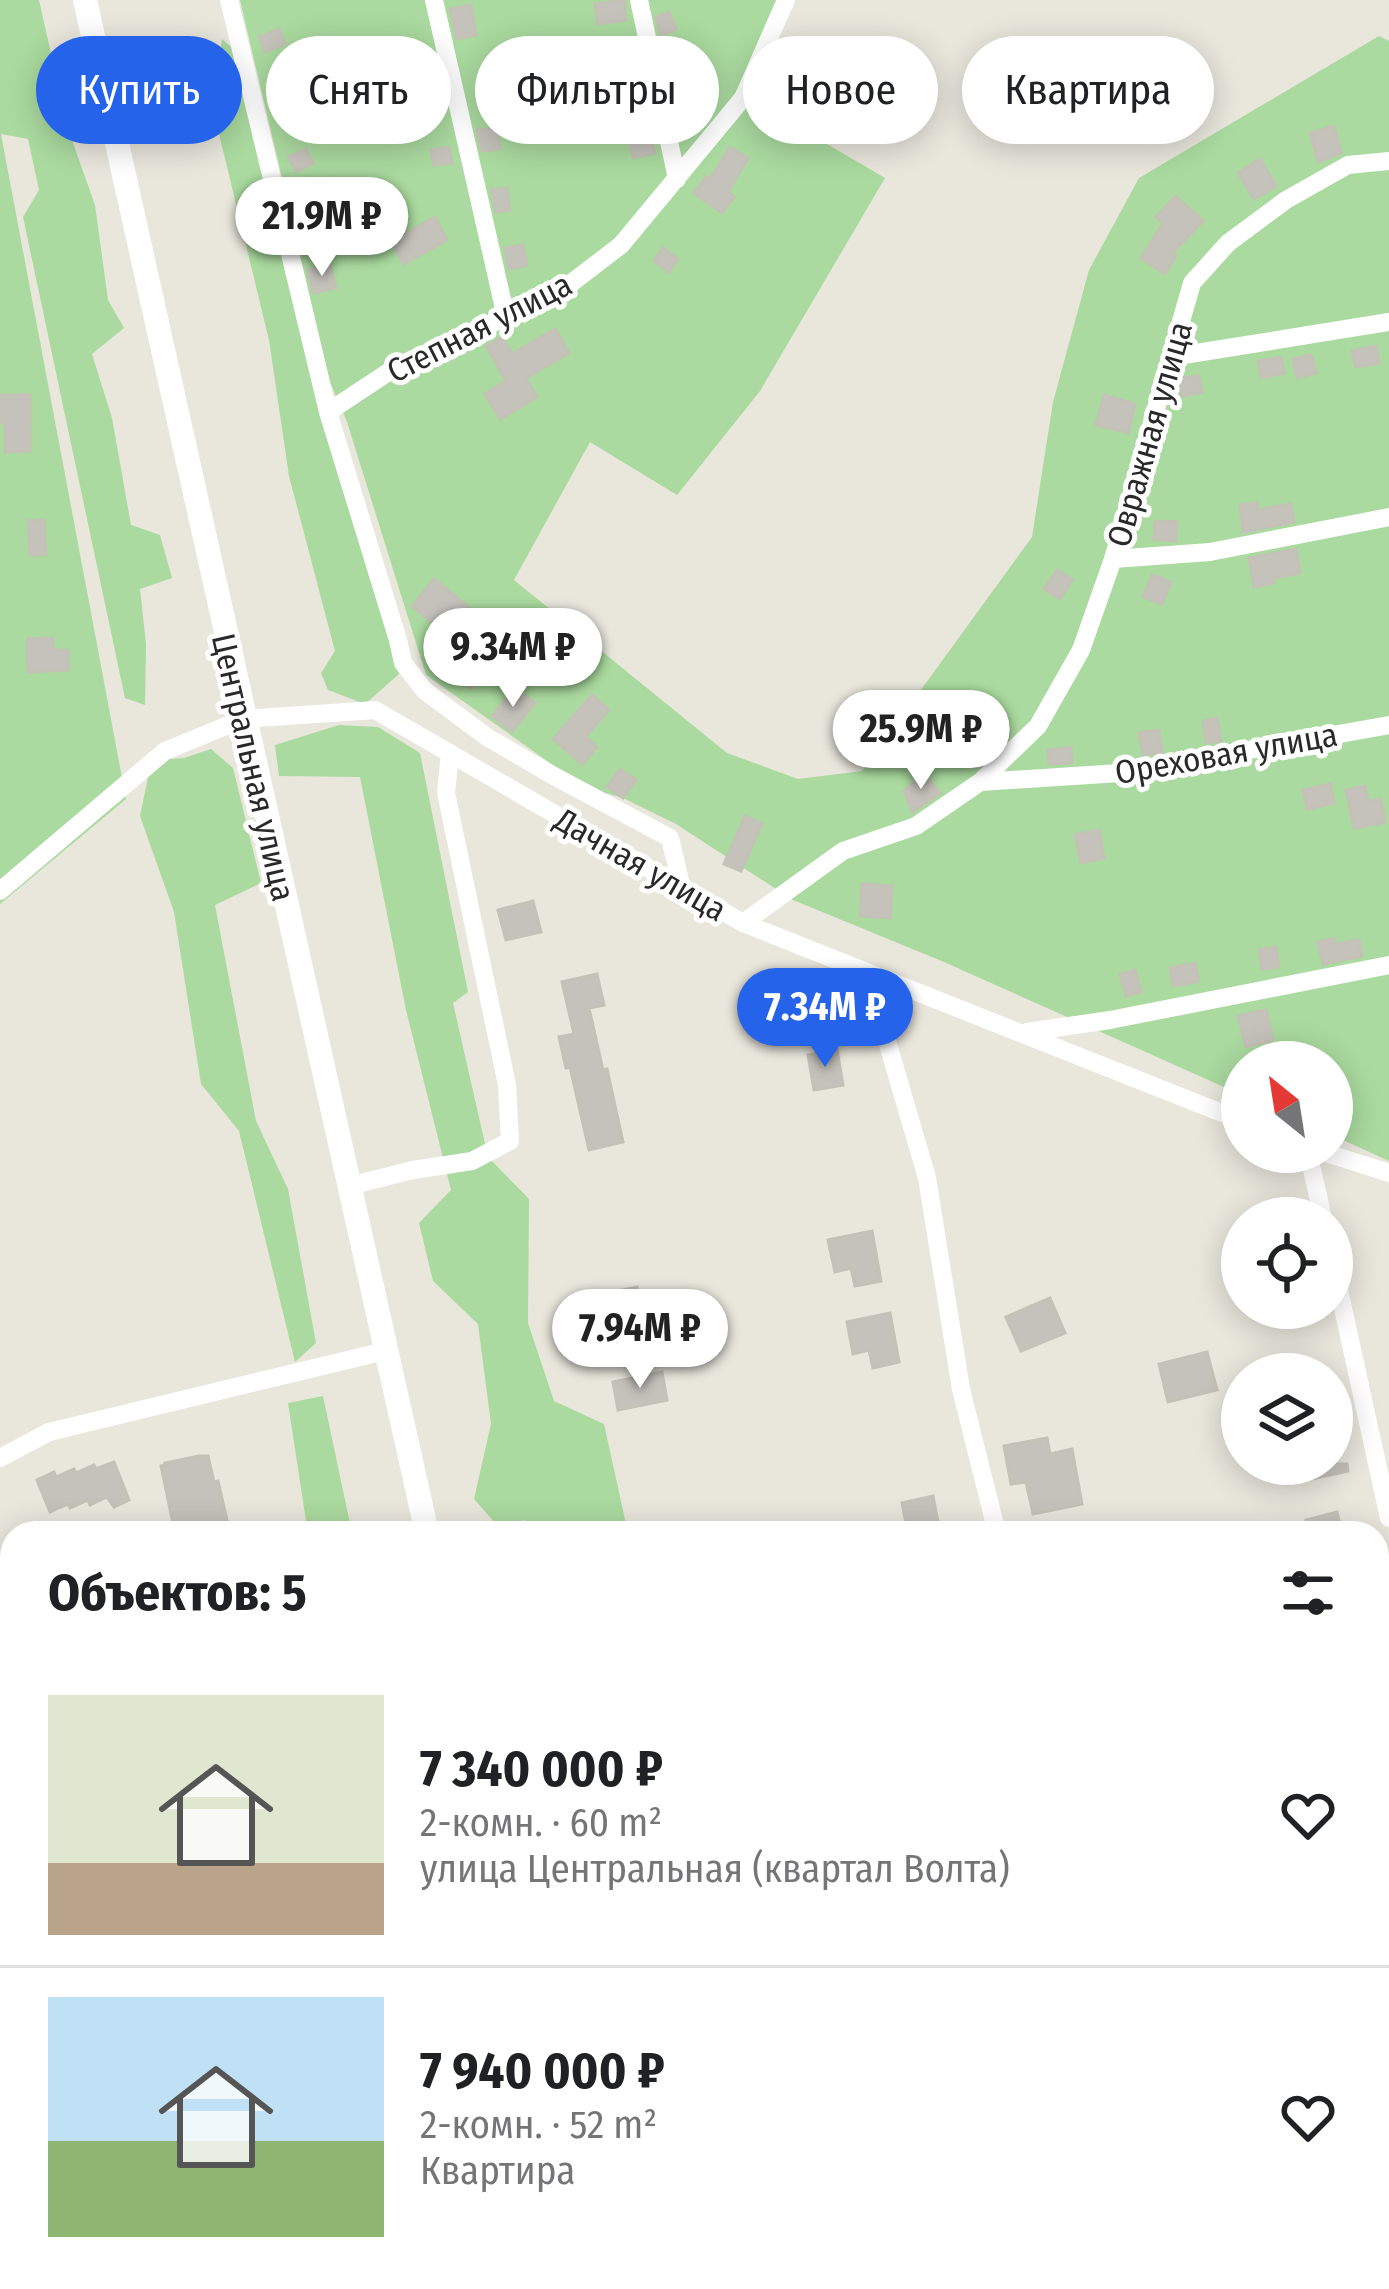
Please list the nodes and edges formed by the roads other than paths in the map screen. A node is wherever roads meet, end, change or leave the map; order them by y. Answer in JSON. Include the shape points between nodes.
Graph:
{"nodes":[{"id":1,"x":85,"y":0,"type":"edge"},
{"id":2,"x":229,"y":0,"type":"edge"},
{"id":3,"x":434,"y":0,"type":"edge"},
{"id":4,"x":639,"y":0,"type":"edge"},
{"id":5,"x":786,"y":0,"type":"edge"},
{"id":6,"x":1389,"y":160,"type":"edge"},
{"id":7,"x":677,"y":179,"type":"junction"},
{"id":8,"x":506,"y":317,"type":"junction"},
{"id":9,"x":1389,"y":322,"type":"edge"},
{"id":10,"x":1171,"y":357,"type":"junction"},
{"id":11,"x":328,"y":412,"type":"junction"},
{"id":12,"x":1389,"y":517,"type":"edge"},
{"id":13,"x":1113,"y":559,"type":"junction"},
{"id":14,"x":243,"y":719,"type":"junction"},
{"id":15,"x":1389,"y":725,"type":"edge"},
{"id":16,"x":450,"y":753,"type":"junction"},
{"id":17,"x":980,"y":782,"type":"junction"},
{"id":18,"x":682,"y":889,"type":"junction"},
{"id":19,"x":0,"y":891,"type":"edge"},
{"id":20,"x":743,"y":922,"type":"junction"},
{"id":21,"x":1389,"y":965,"type":"edge"},
{"id":22,"x":867,"y":972,"type":"junction"},
{"id":23,"x":1022,"y":1033,"type":"junction"},
{"id":24,"x":1221,"y":1113,"type":"edge"},
{"id":25,"x":1353,"y":1161,"type":"edge"},
{"id":26,"x":1387,"y":1171,"type":"edge"},
{"id":27,"x":349,"y":1186,"type":"junction"},
{"id":28,"x":1348,"y":1329,"type":"edge"},
{"id":29,"x":385,"y":1351,"type":"junction"},
{"id":30,"x":0,"y":1458,"type":"edge"},
{"id":31,"x":1389,"y":1519,"type":"edge"},
{"id":32,"x":424,"y":1521,"type":"edge"},
{"id":33,"x":994,"y":1521,"type":"edge"}],
"edges":[{"from":1,"to":14,"type":"street","name":"Центральная улица"},
{"from":2,"to":11,"type":"street"},
{"from":3,"to":8,"type":"street"},
{"from":4,"to":7,"type":"street"},
{"from":5,"to":7,"type":"street","name":"Степная улица","via":[[743,98]]},
{"from":6,"to":10,"type":"street","name":"Овражная улица","via":[[1348,165],[1228,242],[1192,283]]},
{"from":7,"to":8,"type":"street","name":"Степная улица","via":[[621,245],[557,294]]},
{"from":8,"to":11,"type":"street","name":"Степная улица","via":[[397,367]]},
{"from":9,"to":10,"type":"street"},
{"from":10,"to":13,"type":"street","name":"Овражная улица"},
{"from":11,"to":18,"type":"street","via":[[403,663],[425,691],[487,737],[670,838]]},
{"from":12,"to":13,"type":"street","via":[[1210,552]]},
{"from":13,"to":17,"type":"street","name":"Овражная улица","via":[[1081,650],[1038,726]]},
{"from":14,"to":16,"type":"street","name":"Дачная улица","via":[[375,710]]},
{"from":14,"to":19,"type":"street","name":"Дачная улица","via":[[165,751]]},
{"from":14,"to":27,"type":"street","name":"Центральная улица"},
{"from":15,"to":17,"type":"street","name":"Ореховая улица","via":[[1120,773]]},
{"from":16,"to":18,"type":"street","name":"Дачная улица"},
{"from":16,"to":27,"type":"street","via":[[446,793],[507,1085],[510,1141],[472,1161]]},
{"from":17,"to":20,"type":"street","via":[[916,826],[843,850]]},
{"from":18,"to":20,"type":"street","name":"Дачная улица"},
{"from":20,"to":22,"type":"street","name":"Дачная улица"},
{"from":21,"to":23,"type":"street"},
{"from":22,"to":23,"type":"street","name":"Дачная улица"},
{"from":22,"to":33,"type":"street","via":[[927,1178],[961,1389]]},
{"from":23,"to":24,"type":"street","name":"Дачная улица"},
{"from":25,"to":26,"type":"street"},
{"from":27,"to":29,"type":"street","name":"Центральная улица"},
{"from":28,"to":31,"type":"street"},
{"from":29,"to":30,"type":"street","via":[[49,1432]]},
{"from":29,"to":32,"type":"street","name":"Центральная улица"}]}
